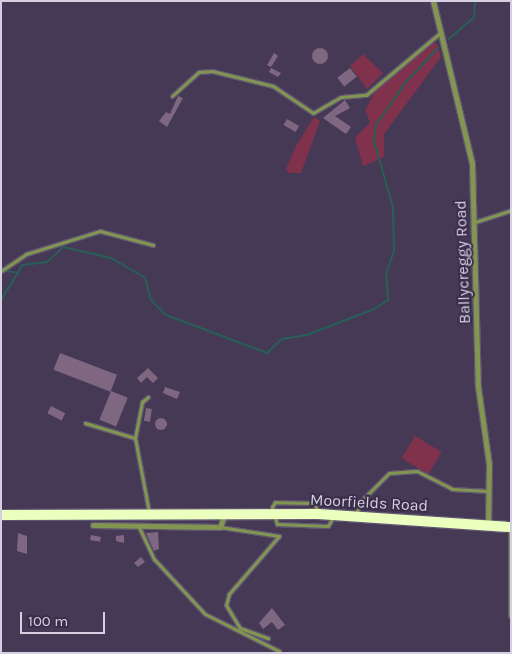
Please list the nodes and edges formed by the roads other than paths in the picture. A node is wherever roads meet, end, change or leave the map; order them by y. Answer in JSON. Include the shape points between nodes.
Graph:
{"nodes":[{"id":1,"x":433,"y":1,"type":"edge"},
{"id":2,"x":441,"y":32,"type":"junction"},
{"id":3,"x":172,"y":96,"type":"dead end"},
{"id":4,"x":511,"y":210,"type":"edge"},
{"id":5,"x":475,"y":222,"type":"junction"},
{"id":6,"x":153,"y":245,"type":"dead end"},
{"id":7,"x":1,"y":271,"type":"edge"},
{"id":8,"x":148,"y":397,"type":"dead end"},
{"id":9,"x":85,"y":423,"type":"dead end"},
{"id":10,"x":135,"y":438,"type":"junction"},
{"id":11,"x":488,"y":491,"type":"junction"},
{"id":12,"x":150,"y":513,"type":"junction"},
{"id":13,"x":225,"y":513,"type":"junction"},
{"id":14,"x":272,"y":513,"type":"junction"},
{"id":15,"x":1,"y":515,"type":"edge"},
{"id":16,"x":335,"y":515,"type":"junction"},
{"id":17,"x":356,"y":516,"type":"junction"},
{"id":18,"x":93,"y":525,"type":"dead end"},
{"id":19,"x":138,"y":525,"type":"junction"},
{"id":20,"x":488,"y":526,"type":"junction"},
{"id":21,"x":220,"y":527,"type":"junction"},
{"id":22,"x":511,"y":527,"type":"edge"},
{"id":23,"x":511,"y":615,"type":"edge"},
{"id":24,"x":249,"y":633,"type":"junction"},
{"id":25,"x":246,"y":638,"type":"junction"},
{"id":26,"x":268,"y":638,"type":"dead end"},
{"id":27,"x":279,"y":651,"type":"dead end"}],
"edges":[{"from":1,"to":2,"type":"street","name":"Ballycreggy Road"},
{"from":2,"to":3,"type":"lane","via":[[366,95],[341,97],[313,113],[273,86],[212,71],[199,72]]},
{"from":2,"to":5,"type":"street","name":"Ballycreggy Road","via":[[472,163]]},
{"from":4,"to":5,"type":"lane"},
{"from":5,"to":11,"type":"street","name":"Ballycreggy Road","via":[[478,387]]},
{"from":6,"to":7,"type":"lane","via":[[100,232],[36,251]]},
{"from":8,"to":10,"type":"lane","via":[[142,402]]},
{"from":9,"to":10,"type":"lane"},
{"from":10,"to":12,"type":"lane"},
{"from":11,"to":17,"type":"lane","via":[[452,489],[417,471],[389,473],[357,506]]},
{"from":11,"to":20,"type":"street","name":"Ballycreggy Road"},
{"from":12,"to":13,"type":"highway","name":"Moorfields Road"},
{"from":12,"to":15,"type":"highway","name":"Moorfields Road"},
{"from":13,"to":14,"type":"highway","name":"Moorfields Road"},
{"from":13,"to":21,"type":"street"},
{"from":14,"to":16,"type":"highway","name":"Moorfields Road"},
{"from":14,"to":16,"type":"lane","via":[[277,524],[328,526]]},
{"from":16,"to":17,"type":"highway","name":"Moorfields Road"},
{"from":17,"to":20,"type":"highway","name":"Moorfields Road"},
{"from":18,"to":19,"type":"street"},
{"from":19,"to":21,"type":"street"},
{"from":19,"to":25,"type":"lane","via":[[154,559],[205,614]]},
{"from":20,"to":22,"type":"highway","name":"Moorfields Road"},
{"from":21,"to":24,"type":"lane","via":[[280,539],[227,601],[231,617]]},
{"from":22,"to":23,"type":"street"},
{"from":24,"to":25,"type":"lane"},
{"from":24,"to":26,"type":"lane"},
{"from":25,"to":27,"type":"lane"}]}
